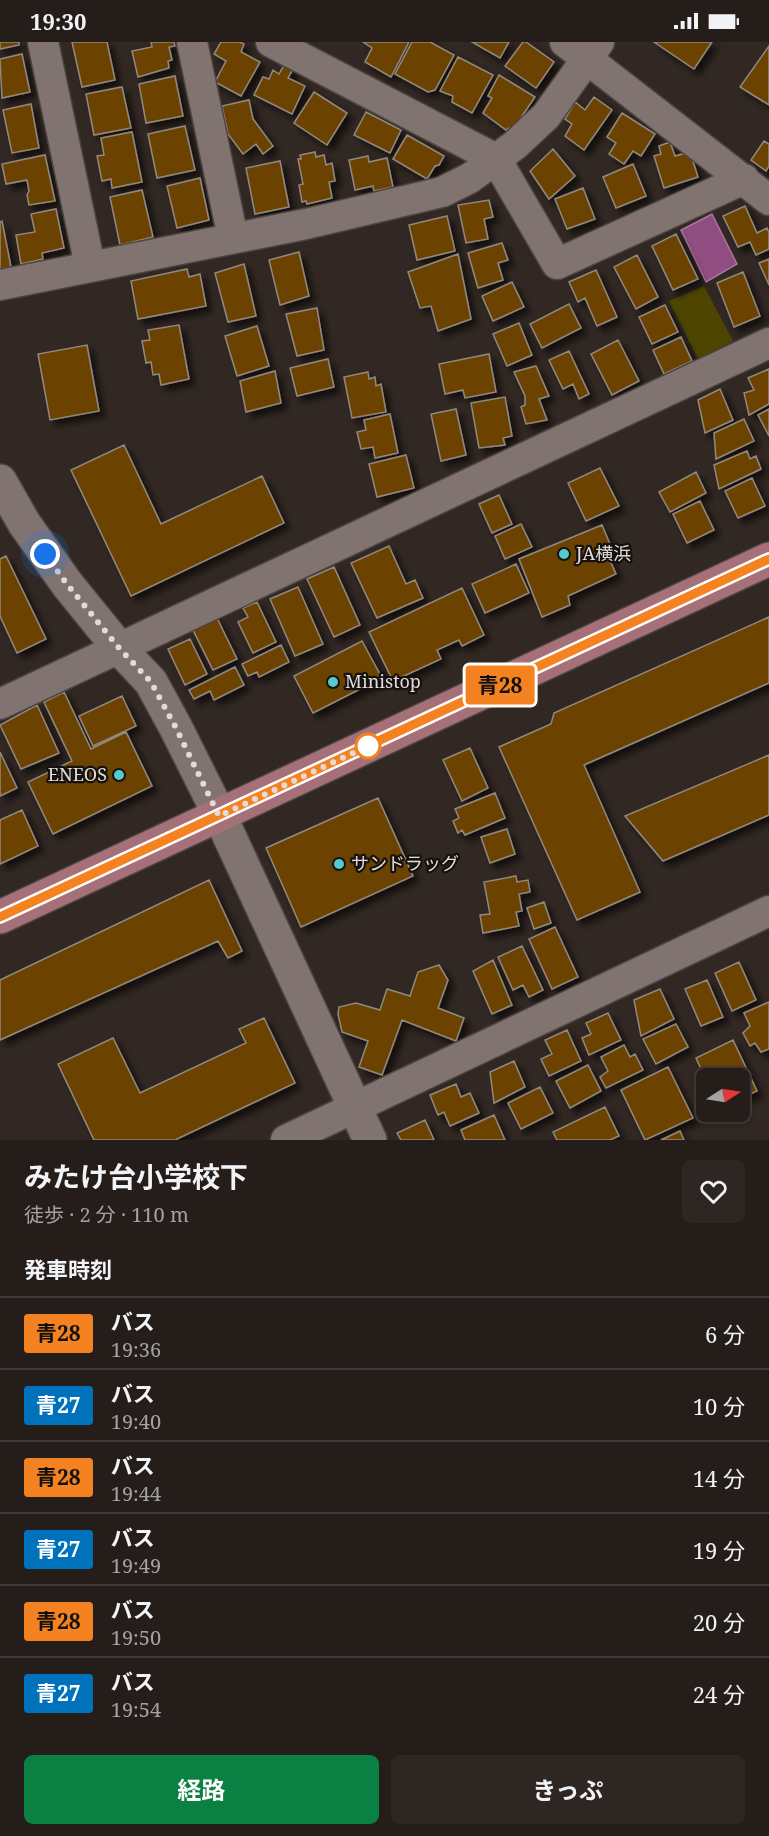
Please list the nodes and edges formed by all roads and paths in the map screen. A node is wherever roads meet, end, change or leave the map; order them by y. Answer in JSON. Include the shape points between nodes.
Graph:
{"nodes":[{"id":1,"x":43,"y":42,"type":"edge"},
{"id":2,"x":192,"y":42,"type":"edge"},
{"id":3,"x":271,"y":42,"type":"edge"},
{"id":4,"x":584,"y":47,"type":"edge"},
{"id":5,"x":496,"y":159,"type":"junction"},
{"id":6,"x":744,"y":179,"type":"junction"},
{"id":7,"x":769,"y":200,"type":"edge"},
{"id":8,"x":232,"y":238,"type":"junction"},
{"id":9,"x":90,"y":266,"type":"junction"},
{"id":10,"x":0,"y":285,"type":"edge"},
{"id":11,"x":769,"y":343,"type":"edge"},
{"id":12,"x":0,"y":481,"type":"edge"},
{"id":13,"x":769,"y":560,"type":"edge"},
{"id":14,"x":119,"y":648,"type":"junction"},
{"id":15,"x":0,"y":704,"type":"edge"},
{"id":16,"x":219,"y":816,"type":"junction"},
{"id":17,"x":769,"y":911,"type":"edge"},
{"id":18,"x":0,"y":917,"type":"edge"},
{"id":19,"x":354,"y":1108,"type":"junction"},
{"id":20,"x":286,"y":1140,"type":"edge"},
{"id":21,"x":370,"y":1140,"type":"edge"}],
"edges":[{"from":1,"to":9,"type":"street"},
{"from":2,"to":8,"type":"street"},
{"from":3,"to":5,"type":"street"},
{"from":4,"to":5,"type":"street","via":[[546,116]]},
{"from":4,"to":6,"type":"street"},
{"from":5,"to":6,"type":"street","via":[[557,264]]},
{"from":5,"to":8,"type":"street","via":[[442,192]]},
{"from":6,"to":7,"type":"street"},
{"from":8,"to":9,"type":"street"},
{"from":9,"to":10,"type":"street"},
{"from":11,"to":14,"type":"street"},
{"from":12,"to":14,"type":"street","via":[[67,584]]},
{"from":13,"to":16,"type":"main road"},
{"from":14,"to":15,"type":"street"},
{"from":14,"to":16,"type":"street","via":[[151,682]]},
{"from":16,"to":18,"type":"main road"},
{"from":16,"to":19,"type":"street"},
{"from":17,"to":19,"type":"street"},
{"from":19,"to":20,"type":"street"},
{"from":19,"to":21,"type":"street"}]}
